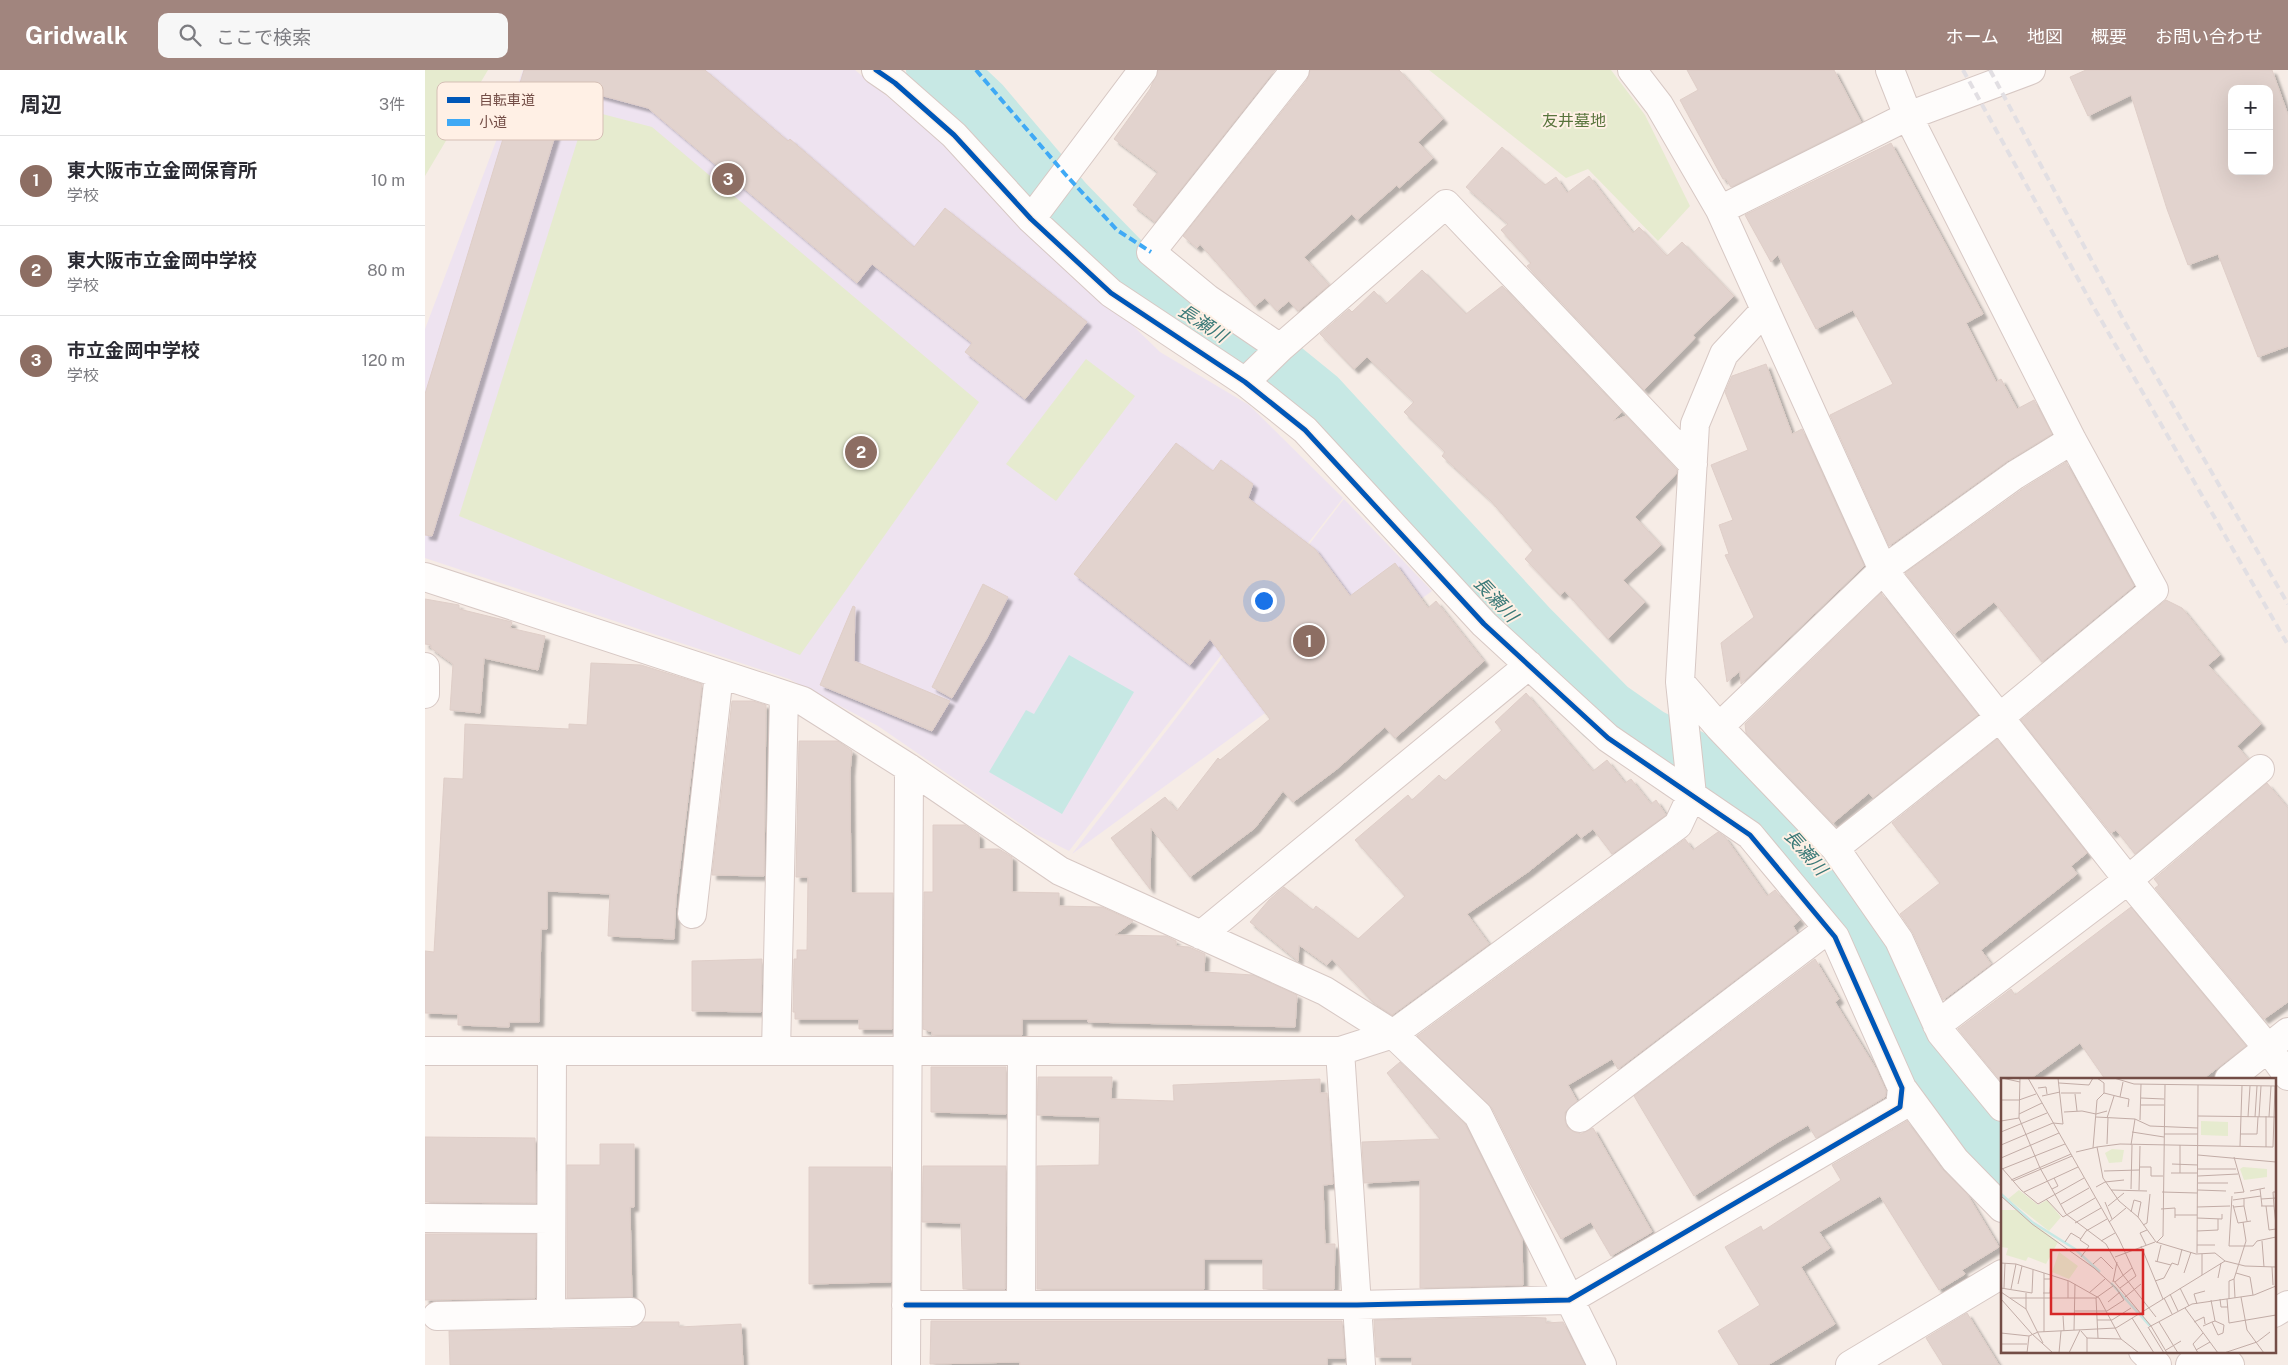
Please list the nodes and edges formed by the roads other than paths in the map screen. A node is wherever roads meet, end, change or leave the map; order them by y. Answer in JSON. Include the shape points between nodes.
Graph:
{"nodes":[{"id":1,"x":876,"y":70,"type":"edge"},
{"id":2,"x":1143,"y":70,"type":"edge"},
{"id":3,"x":1295,"y":70,"type":"edge"},
{"id":4,"x":1632,"y":70,"type":"edge"},
{"id":5,"x":1890,"y":70,"type":"edge"},
{"id":6,"x":2031,"y":70,"type":"edge"},
{"id":7,"x":1908,"y":116,"type":"junction"},
{"id":8,"x":1720,"y":210,"type":"junction"},
{"id":9,"x":1037,"y":212,"type":"junction"},
{"id":10,"x":1764,"y":311,"type":"junction"},
{"id":11,"x":1264,"y":363,"type":"junction"},
{"id":12,"x":2072,"y":440,"type":"junction"},
{"id":13,"x":1693,"y":464,"type":"junction"},
{"id":14,"x":1883,"y":570,"type":"junction"},
{"id":15,"x":425,"y":577,"type":"edge"},
{"id":16,"x":1529,"y":665,"type":"junction"},
{"id":17,"x":425,"y":667,"type":"edge"},
{"id":18,"x":719,"y":674,"type":"junction"},
{"id":19,"x":1680,"y":682,"type":"junction"},
{"id":20,"x":425,"y":694,"type":"edge"},
{"id":21,"x":784,"y":695,"type":"junction"},
{"id":22,"x":1999,"y":718,"type":"junction"},
{"id":23,"x":1719,"y":728,"type":"junction"},
{"id":24,"x":909,"y":768,"type":"junction"},
{"id":25,"x":2260,"y":769,"type":"dead end"},
{"id":26,"x":1692,"y":795,"type":"junction"},
{"id":27,"x":1835,"y":848,"type":"junction"},
{"id":28,"x":2128,"y":880,"type":"junction"},
{"id":29,"x":692,"y":914,"type":"dead end"},
{"id":30,"x":1828,"y":928,"type":"junction"},
{"id":31,"x":1201,"y":935,"type":"junction"},
{"id":32,"x":1937,"y":1025,"type":"junction"},
{"id":33,"x":1393,"y":1034,"type":"junction"},
{"id":34,"x":2277,"y":1039,"type":"edge"},
{"id":35,"x":425,"y":1051,"type":"edge"},
{"id":36,"x":552,"y":1051,"type":"junction"},
{"id":37,"x":776,"y":1051,"type":"junction"},
{"id":38,"x":906,"y":1051,"type":"junction"},
{"id":39,"x":1022,"y":1051,"type":"junction"},
{"id":40,"x":1340,"y":1051,"type":"junction"},
{"id":41,"x":2288,"y":1076,"type":"edge"},
{"id":42,"x":2230,"y":1078,"type":"edge"},
{"id":43,"x":1902,"y":1088,"type":"junction"},
{"id":44,"x":2001,"y":1106,"type":"edge"},
{"id":45,"x":1580,"y":1118,"type":"dead end"},
{"id":46,"x":2001,"y":1207,"type":"edge"},
{"id":47,"x":425,"y":1218,"type":"edge"},
{"id":48,"x":551,"y":1219,"type":"junction"},
{"id":49,"x":2001,"y":1275,"type":"edge"},
{"id":50,"x":1569,"y":1300,"type":"junction"},
{"id":51,"x":906,"y":1305,"type":"junction"},
{"id":52,"x":1021,"y":1305,"type":"junction"},
{"id":53,"x":1357,"y":1305,"type":"junction"},
{"id":54,"x":2288,"y":1305,"type":"edge"},
{"id":55,"x":631,"y":1312,"type":"dead end"},
{"id":56,"x":2275,"y":1313,"type":"edge"},
{"id":57,"x":551,"y":1314,"type":"junction"},
{"id":58,"x":437,"y":1316,"type":"dead end"},
{"id":59,"x":2144,"y":1352,"type":"edge"},
{"id":60,"x":2206,"y":1356,"type":"edge"},
{"id":61,"x":907,"y":1365,"type":"edge"},
{"id":62,"x":1361,"y":1365,"type":"edge"},
{"id":63,"x":1601,"y":1365,"type":"edge"},
{"id":64,"x":1850,"y":1365,"type":"edge"},
{"id":65,"x":2157,"y":1365,"type":"edge"},
{"id":66,"x":2230,"y":1365,"type":"edge"}],
"edges":[{"from":1,"to":9,"type":"street","via":[[954,135]]},
{"from":2,"to":9,"type":"street"},
{"from":3,"to":11,"type":"street","via":[[1151,252],[1208,299]]},
{"from":4,"to":8,"type":"street","via":[[1659,105]]},
{"from":5,"to":7,"type":"street"},
{"from":6,"to":7,"type":"street"},
{"from":7,"to":8,"type":"street"},
{"from":7,"to":12,"type":"street"},
{"from":8,"to":10,"type":"street"},
{"from":9,"to":11,"type":"street","via":[[1111,293]]},
{"from":10,"to":13,"type":"street","via":[[1724,354],[1695,424]]},
{"from":10,"to":14,"type":"street"},
{"from":11,"to":13,"type":"street","via":[[1446,204]]},
{"from":11,"to":16,"type":"street","via":[[1305,430],[1484,624]]},
{"from":12,"to":14,"type":"street","via":[[2015,475]]},
{"from":12,"to":22,"type":"street","via":[[2154,590]]},
{"from":13,"to":19,"type":"street"},
{"from":14,"to":22,"type":"street"},
{"from":14,"to":23,"type":"street"},
{"from":15,"to":18,"type":"street"},
{"from":16,"to":26,"type":"street","via":[[1608,738]]},
{"from":16,"to":31,"type":"street"},
{"from":17,"to":20,"type":"street"},
{"from":18,"to":21,"type":"street"},
{"from":18,"to":29,"type":"street"},
{"from":19,"to":23,"type":"street"},
{"from":19,"to":26,"type":"street"},
{"from":21,"to":24,"type":"street","via":[[803,701]]},
{"from":21,"to":37,"type":"street"},
{"from":22,"to":27,"type":"street"},
{"from":22,"to":28,"type":"street"},
{"from":23,"to":27,"type":"street"},
{"from":24,"to":31,"type":"street","via":[[1060,871]]},
{"from":24,"to":38,"type":"street"},
{"from":25,"to":28,"type":"street"},
{"from":26,"to":30,"type":"street","via":[[1750,835]]},
{"from":26,"to":33,"type":"street","via":[[1678,825]]},
{"from":27,"to":32,"type":"street","via":[[1899,940]]},
{"from":28,"to":32,"type":"street"},
{"from":28,"to":34,"type":"street"},
{"from":30,"to":43,"type":"street","via":[[1835,936]]},
{"from":30,"to":45,"type":"street"},
{"from":31,"to":33,"type":"street","via":[[1325,991]]},
{"from":32,"to":44,"type":"street"},
{"from":33,"to":40,"type":"street"},
{"from":33,"to":50,"type":"street","via":[[1478,1115]]},
{"from":34,"to":41,"type":"street"},
{"from":34,"to":42,"type":"street"},
{"from":35,"to":36,"type":"street"},
{"from":36,"to":37,"type":"street"},
{"from":36,"to":48,"type":"street"},
{"from":37,"to":38,"type":"street"},
{"from":38,"to":39,"type":"street"},
{"from":38,"to":51,"type":"street"},
{"from":39,"to":40,"type":"street"},
{"from":39,"to":52,"type":"street"},
{"from":40,"to":53,"type":"street"},
{"from":43,"to":46,"type":"street","via":[[1955,1160]]},
{"from":43,"to":50,"type":"street","via":[[1900,1107]]},
{"from":47,"to":48,"type":"street"},
{"from":48,"to":57,"type":"street"},
{"from":49,"to":64,"type":"street"},
{"from":50,"to":53,"type":"street"},
{"from":50,"to":63,"type":"street"},
{"from":51,"to":52,"type":"street"},
{"from":51,"to":61,"type":"street"},
{"from":52,"to":53,"type":"street"},
{"from":53,"to":62,"type":"street"},
{"from":54,"to":56,"type":"street"},
{"from":55,"to":57,"type":"street"},
{"from":57,"to":58,"type":"street"},
{"from":59,"to":65,"type":"street"},
{"from":60,"to":66,"type":"street"}]}
